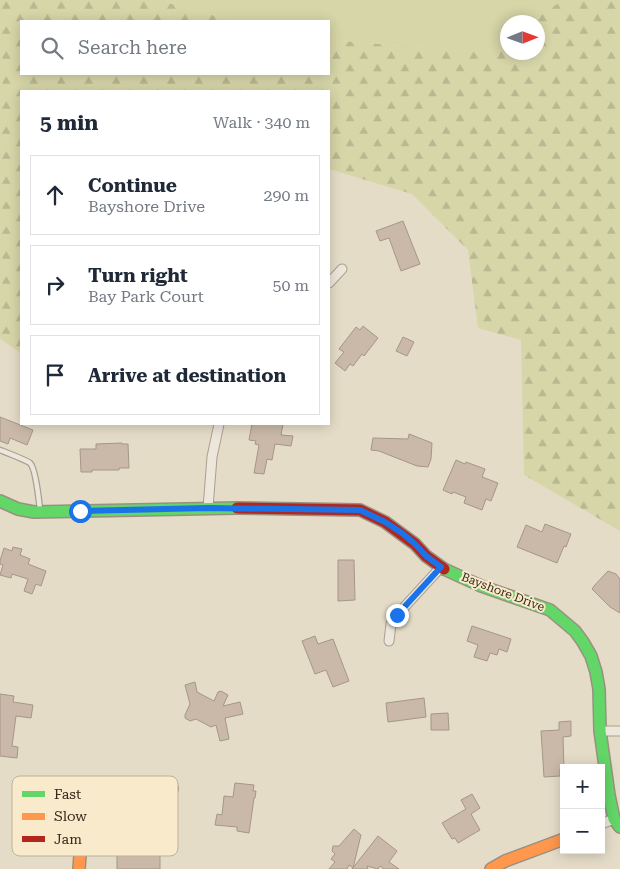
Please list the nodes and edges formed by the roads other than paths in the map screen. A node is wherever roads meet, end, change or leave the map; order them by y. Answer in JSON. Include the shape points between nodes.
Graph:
{"nodes":[{"id":1,"x":342,"y":269,"type":"dead end"},
{"id":2,"x":330,"y":282,"type":"edge"},
{"id":3,"x":220,"y":425,"type":"edge"},
{"id":4,"x":0,"y":450,"type":"edge"},
{"id":5,"x":0,"y":501,"type":"edge"},
{"id":6,"x":208,"y":508,"type":"junction"},
{"id":7,"x":40,"y":512,"type":"junction"},
{"id":8,"x":441,"y":567,"type":"junction"},
{"id":9,"x":389,"y":641,"type":"dead end"},
{"id":10,"x":600,"y":731,"type":"junction"},
{"id":11,"x":620,"y":731,"type":"edge"},
{"id":12,"x":617,"y":823,"type":"edge"},
{"id":13,"x":560,"y":841,"type":"edge"},
{"id":14,"x":80,"y":856,"type":"edge"},
{"id":15,"x":79,"y":869,"type":"edge"},
{"id":16,"x":491,"y":869,"type":"edge"}],
"edges":[{"from":1,"to":2,"type":"street"},
{"from":3,"to":6,"type":"street","via":[[212,457]]},
{"from":4,"to":7,"type":"lane","via":[[30,463]]},
{"from":5,"to":7,"type":"street","name":"Bayshore Drive","via":[[18,509]]},
{"from":6,"to":7,"type":"street","name":"Bayshore Drive"},
{"from":6,"to":8,"type":"street","name":"Bayshore Drive","via":[[360,510],[402,533]]},
{"from":8,"to":9,"type":"street","via":[[397,615],[391,624]]},
{"from":8,"to":10,"type":"street","name":"Bayshore Drive","via":[[481,586],[550,610],[575,631],[584,642],[596,672]]},
{"from":10,"to":11,"type":"street"},
{"from":10,"to":12,"type":"street","name":"Bayshore Drive","via":[[609,795]]},
{"from":13,"to":16,"type":"street"},
{"from":14,"to":15,"type":"street"}]}
